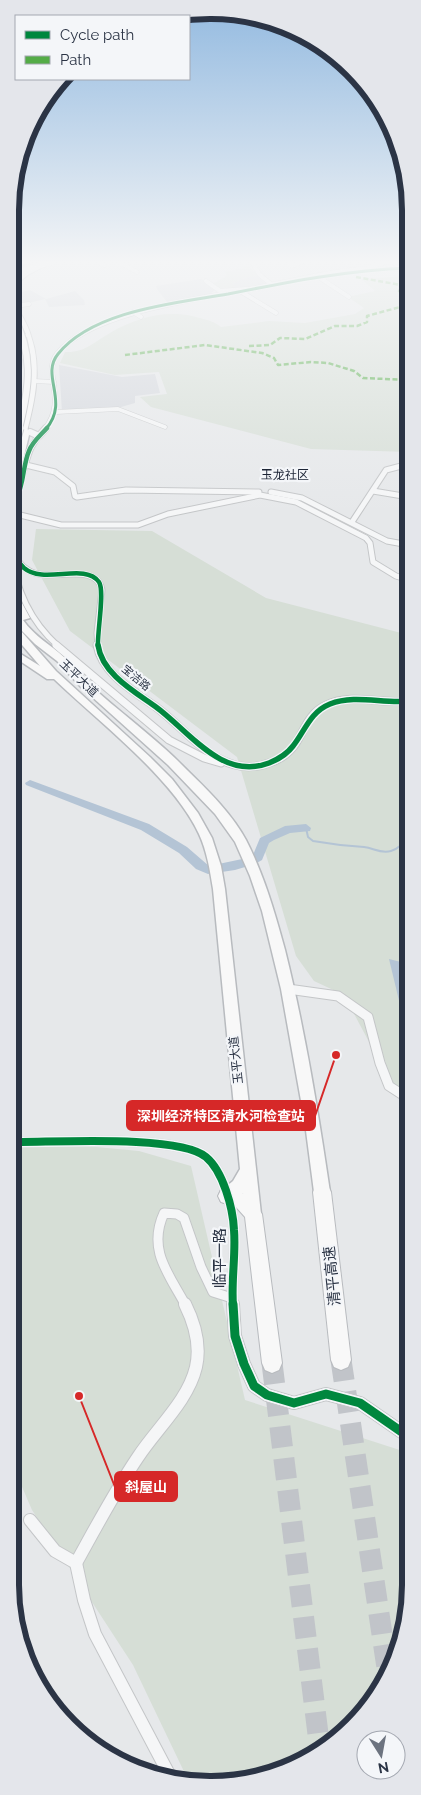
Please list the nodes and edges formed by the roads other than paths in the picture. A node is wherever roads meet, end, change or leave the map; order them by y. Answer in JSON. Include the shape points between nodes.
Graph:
{"nodes":[{"id":1,"x":19,"y":346,"type":"edge"},
{"id":2,"x":26,"y":346,"type":"edge"},
{"id":3,"x":32,"y":346,"type":"edge"},
{"id":4,"x":68,"y":346,"type":"edge"},
{"id":5,"x":34,"y":382,"type":"junction"},
{"id":6,"x":54,"y":382,"type":"junction"},
{"id":7,"x":19,"y":397,"type":"edge"},
{"id":8,"x":56,"y":412,"type":"junction"},
{"id":9,"x":19,"y":422,"type":"edge"},
{"id":10,"x":165,"y":427,"type":"dead end"},
{"id":11,"x":45,"y":429,"type":"junction"},
{"id":12,"x":26,"y":431,"type":"junction"},
{"id":13,"x":19,"y":432,"type":"edge"},
{"id":14,"x":39,"y":436,"type":"junction"},
{"id":15,"x":19,"y":451,"type":"edge"},
{"id":16,"x":19,"y":460,"type":"edge"},
{"id":17,"x":26,"y":465,"type":"junction"},
{"id":18,"x":402,"y":466,"type":"edge"},
{"id":19,"x":373,"y":490,"type":"junction"},
{"id":20,"x":402,"y":496,"type":"edge"},
{"id":21,"x":19,"y":499,"type":"edge"},
{"id":22,"x":19,"y":515,"type":"edge"},
{"id":23,"x":352,"y":522,"type":"junction"},
{"id":24,"x":402,"y":544,"type":"edge"},
{"id":25,"x":19,"y":560,"type":"edge"},
{"id":26,"x":402,"y":578,"type":"edge"},
{"id":27,"x":19,"y":589,"type":"edge"},
{"id":28,"x":19,"y":607,"type":"edge"},
{"id":29,"x":19,"y":620,"type":"edge"},
{"id":30,"x":19,"y":635,"type":"edge"},
{"id":31,"x":19,"y":643,"type":"edge"},
{"id":32,"x":19,"y":656,"type":"edge"},
{"id":33,"x":61,"y":659,"type":"junction"},
{"id":34,"x":58,"y":682,"type":"junction"},
{"id":35,"x":402,"y":702,"type":"edge"},
{"id":36,"x":88,"y":706,"type":"junction"},
{"id":37,"x":240,"y":767,"type":"junction"},
{"id":38,"x":288,"y":989,"type":"junction"},
{"id":39,"x":402,"y":1094,"type":"edge"},
{"id":40,"x":19,"y":1141,"type":"edge"},
{"id":41,"x":248,"y":1170,"type":"junction"},
{"id":42,"x":322,"y":1192,"type":"joint"},
{"id":43,"x":228,"y":1196,"type":"junction"},
{"id":44,"x":254,"y":1214,"type":"junction"},
{"id":45,"x":232,"y":1298,"type":"junction"},
{"id":46,"x":341,"y":1360,"type":"tunnel mouth"},
{"id":47,"x":272,"y":1363,"type":"tunnel mouth"},
{"id":48,"x":402,"y":1432,"type":"edge"},
{"id":49,"x":30,"y":1520,"type":"dead end"},
{"id":50,"x":76,"y":1563,"type":"junction"},
{"id":51,"x":168,"y":1772,"type":"edge"}],
"edges":[{"from":1,"to":7,"type":"highway","via":[[23,365]]},
{"from":2,"to":9,"type":"highway","bridge":true,"via":[[29,364]]},
{"from":3,"to":5,"type":"main road"},
{"from":4,"to":6,"type":"street","via":[[53,362]]},
{"from":5,"to":6,"type":"street"},
{"from":5,"to":12,"type":"main road"},
{"from":6,"to":8,"type":"street"},
{"from":8,"to":10,"type":"street","via":[[118,409]]},
{"from":8,"to":11,"type":"street"},
{"from":11,"to":12,"type":"street"},
{"from":11,"to":14,"type":"street"},
{"from":12,"to":13,"type":"street"},
{"from":12,"to":14,"type":"street"},
{"from":12,"to":15,"type":"main road"},
{"from":12,"to":16,"type":"highway"},
{"from":14,"to":17,"type":"street","via":[[31,447]]},
{"from":17,"to":21,"type":"street"},
{"from":17,"to":23,"type":"street","via":[[55,472],[73,486],[77,497],[126,490],[284,492],[311,500]]},
{"from":18,"to":19,"type":"street","via":[[386,470]]},
{"from":19,"to":20,"type":"street"},
{"from":19,"to":23,"type":"street"},
{"from":22,"to":26,"type":"street","via":[[56,525],[119,526],[146,523],[168,514],[255,496],[282,498],[366,538],[373,562]]},
{"from":23,"to":24,"type":"street","via":[[386,541]]},
{"from":25,"to":37,"type":"street","name":"宝洁路","via":[[31,573],[45,576],[84,574],[98,581],[102,589],[98,649],[108,666],[125,684],[214,756]]},
{"from":27,"to":37,"type":"street","via":[[29,612],[56,645],[169,740],[204,758]]},
{"from":28,"to":33,"type":"highway"},
{"from":29,"to":33,"type":"highway","name":"玉平大道","via":[[30,634]]},
{"from":30,"to":36,"type":"highway","name":"玉平大道"},
{"from":31,"to":34,"type":"highway"},
{"from":32,"to":34,"type":"highway"},
{"from":33,"to":38,"type":"highway","name":"玉平大道","via":[[193,784],[219,811],[240,840],[268,911]]},
{"from":34,"to":36,"type":"highway"},
{"from":35,"to":37,"type":"street","name":"宝洁路","via":[[354,698],[331,703],[314,714],[286,756],[262,766]]},
{"from":36,"to":41,"type":"highway","name":"玉平大道","via":[[165,779],[187,805],[208,842],[218,875]]},
{"from":38,"to":39,"type":"street","via":[[338,996],[368,1017],[389,1086]]},
{"from":38,"to":42,"type":"highway"},
{"from":40,"to":43,"type":"street","name":"临平一路","via":[[129,1140],[183,1148],[206,1157]]},
{"from":41,"to":43,"type":"highway","via":[[239,1186]]},
{"from":41,"to":44,"type":"highway","name":"玉平大道"},
{"from":42,"to":46,"type":"highway","name":"清平高速"},
{"from":43,"to":44,"type":"highway","via":[[242,1201]]},
{"from":43,"to":45,"type":"street","name":"临平一路","via":[[234,1229]]},
{"from":44,"to":47,"type":"highway"},
{"from":45,"to":48,"type":"street","name":"临平一路","via":[[235,1336],[254,1386],[267,1395],[294,1403],[326,1394],[360,1403]]},
{"from":45,"to":50,"type":"street","via":[[213,1292],[184,1218],[164,1213],[156,1236],[159,1253],[195,1330],[198,1354],[194,1377],[181,1401],[130,1470]]},
{"from":49,"to":50,"type":"street","via":[[55,1551]]},
{"from":50,"to":51,"type":"street","via":[[95,1634]]}]}
